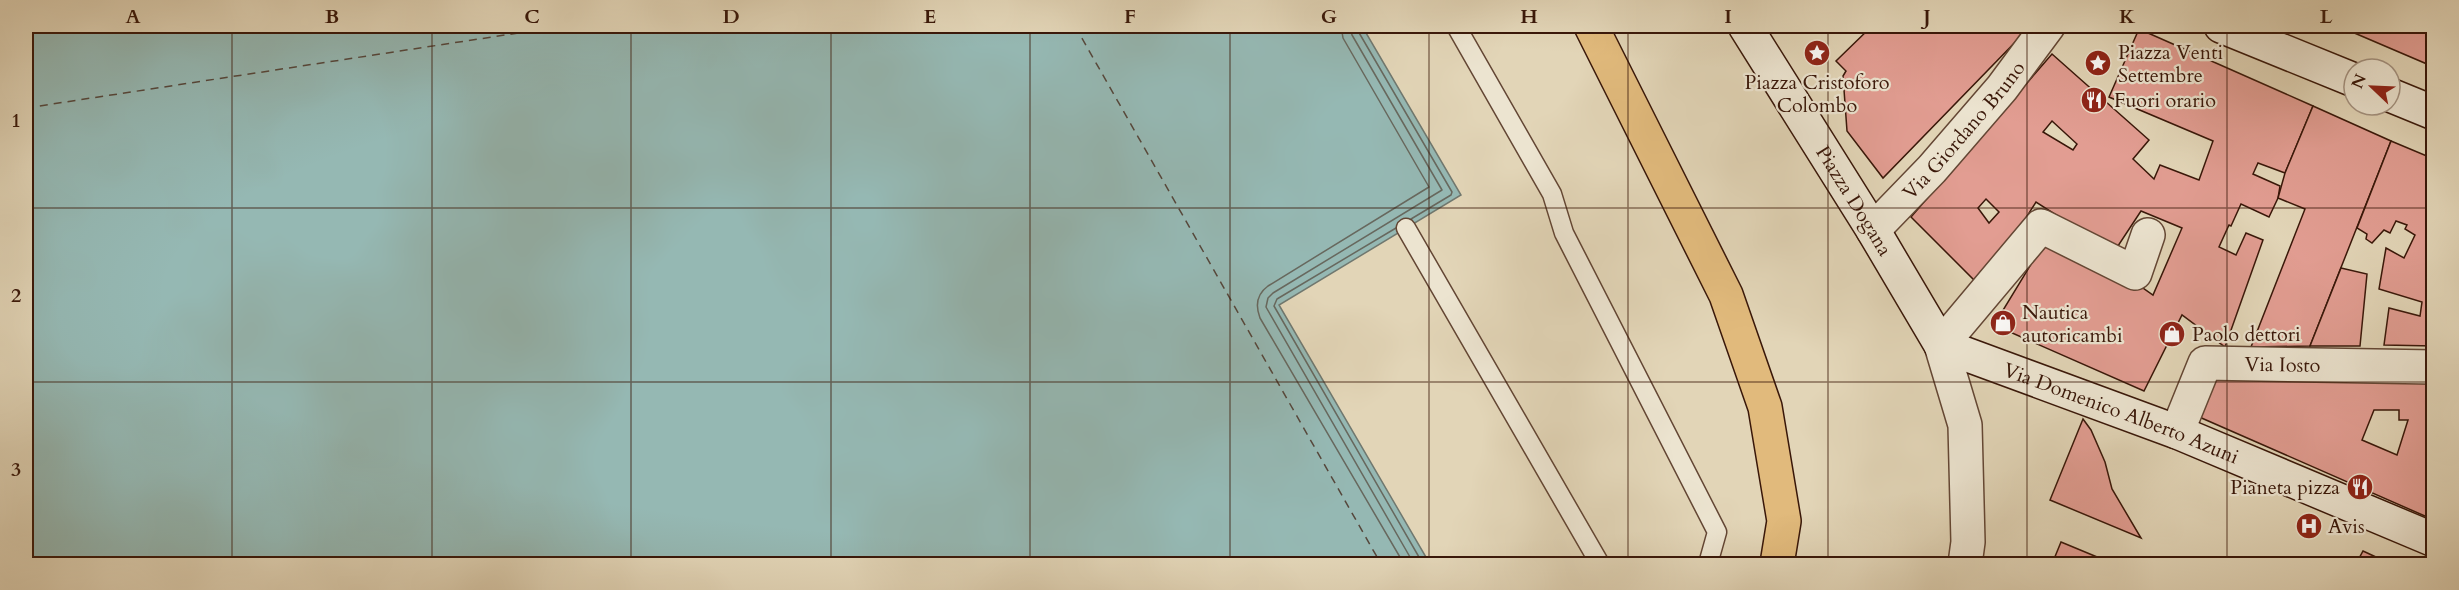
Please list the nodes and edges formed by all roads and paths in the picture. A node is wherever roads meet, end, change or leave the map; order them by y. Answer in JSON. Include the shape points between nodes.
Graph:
{"nodes":[{"id":1,"x":1456,"y":26,"type":"edge"},
{"id":2,"x":1591,"y":26,"type":"edge"},
{"id":3,"x":1746,"y":26,"type":"edge"},
{"id":4,"x":2048,"y":26,"type":"edge"},
{"id":5,"x":2221,"y":26,"type":"edge"},
{"id":6,"x":2342,"y":76,"type":"edge"},
{"id":7,"x":2402,"y":100,"type":"edge"},
{"id":8,"x":2433,"y":113,"type":"edge"},
{"id":9,"x":1406,"y":228,"type":"dead end"},
{"id":10,"x":1873,"y":230,"type":"junction"},
{"id":11,"x":2148,"y":235,"type":"dead end"},
{"id":12,"x":1941,"y":345,"type":"junction"},
{"id":13,"x":2433,"y":367,"type":"edge"},
{"id":14,"x":2177,"y":432,"type":"junction"},
{"id":15,"x":2433,"y":540,"type":"edge"},
{"id":16,"x":1600,"y":564,"type":"edge"},
{"id":17,"x":1708,"y":564,"type":"edge"},
{"id":18,"x":1778,"y":564,"type":"edge"},
{"id":19,"x":1965,"y":564,"type":"edge"}],
"edges":[{"from":1,"to":17,"type":"lane","via":[[1552,194],[1564,233],[1717,532]]},
{"from":2,"to":18,"type":"main road","via":[[1726,295],[1765,407],[1784,521]]},
{"from":3,"to":10,"type":"street","name":"Piazza Dogana"},
{"from":4,"to":10,"type":"street","name":"Via Giordano Bruno","via":[[1932,169]]},
{"from":5,"to":6,"type":"street"},
{"from":7,"to":8,"type":"street"},
{"from":9,"to":16,"type":"lane"},
{"from":10,"to":12,"type":"street","name":"Piazza Dogana"},
{"from":11,"to":12,"type":"street","via":[[2135,273],[2041,226]]},
{"from":12,"to":14,"type":"street","name":"Via Domenico Alberto Azuni"},
{"from":12,"to":19,"type":"street","name":"Piazza Dogana","via":[[1965,425]]},
{"from":13,"to":14,"type":"street","name":"Via Iosto","via":[[2205,363]]},
{"from":14,"to":15,"type":"street","name":"Via Domenico Alberto Azuni"}]}
